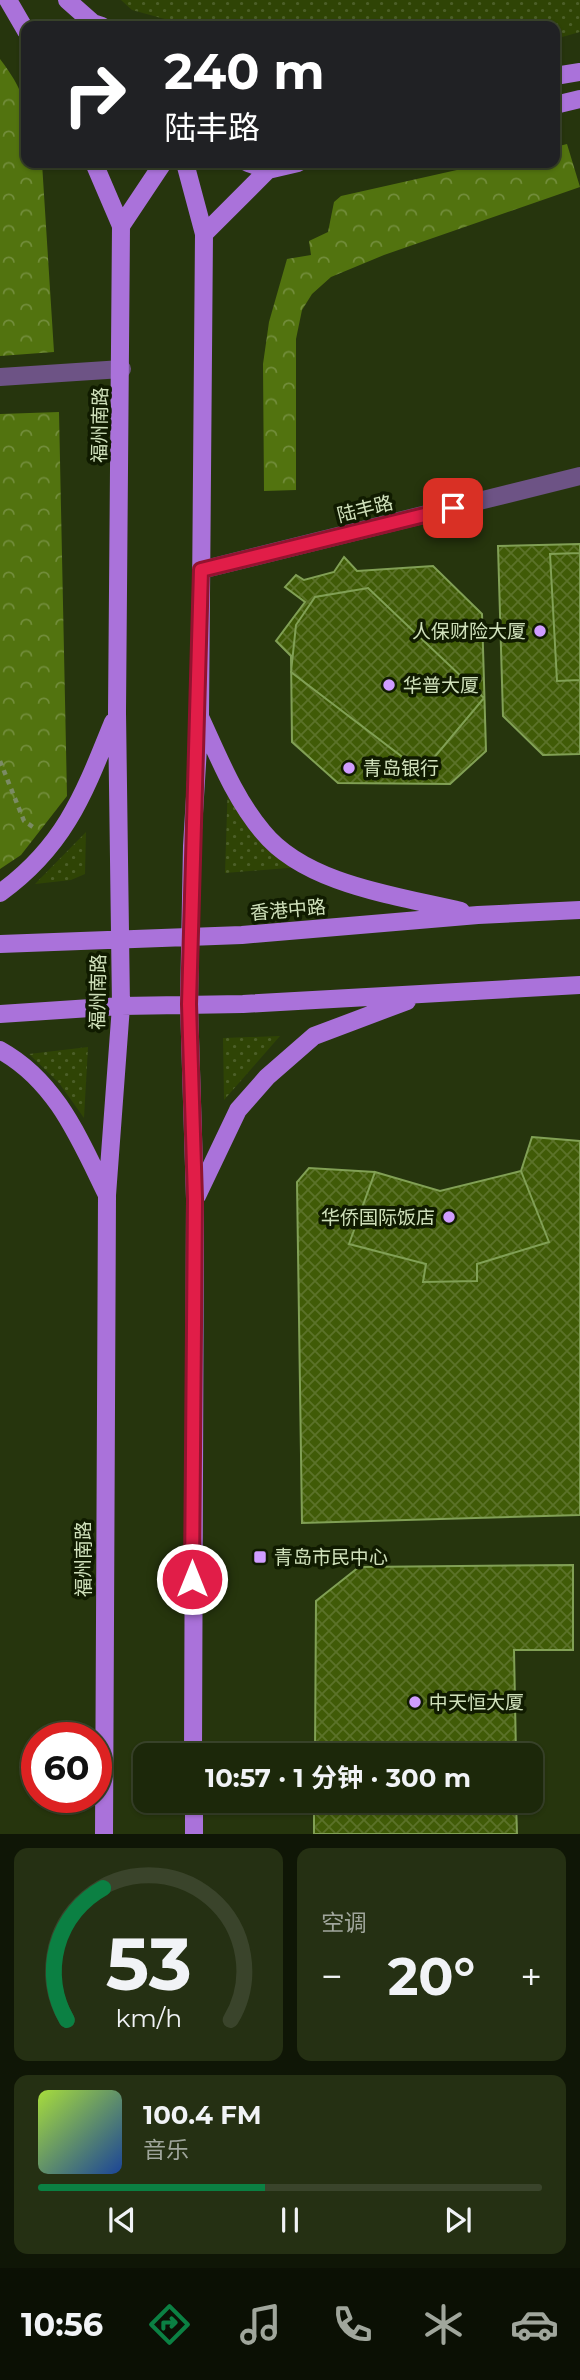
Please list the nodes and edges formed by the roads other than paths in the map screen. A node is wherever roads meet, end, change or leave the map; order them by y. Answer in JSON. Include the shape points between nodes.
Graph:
{"nodes":[{"id":1,"x":10,"y":0,"type":"edge"},
{"id":2,"x":67,"y":0,"type":"edge"},
{"id":3,"x":21,"y":21,"type":"edge"},
{"id":4,"x":30,"y":21,"type":"edge"},
{"id":5,"x":92,"y":21,"type":"edge"},
{"id":6,"x":580,"y":72,"type":"edge"},
{"id":7,"x":560,"y":75,"type":"edge"},
{"id":8,"x":580,"y":99,"type":"edge"},
{"id":9,"x":560,"y":104,"type":"edge"},
{"id":10,"x":96,"y":168,"type":"edge"},
{"id":11,"x":160,"y":168,"type":"edge"},
{"id":12,"x":186,"y":168,"type":"edge"},
{"id":13,"x":262,"y":168,"type":"edge"},
{"id":14,"x":277,"y":168,"type":"edge"},
{"id":15,"x":268,"y":170,"type":"junction"},
{"id":16,"x":121,"y":226,"type":"junction"},
{"id":17,"x":204,"y":234,"type":"junction"},
{"id":18,"x":122,"y":369,"type":"junction"},
{"id":19,"x":0,"y":377,"type":"edge"},
{"id":20,"x":580,"y":476,"type":"edge"},
{"id":21,"x":201,"y":570,"type":"junction"},
{"id":22,"x":117,"y":712,"type":"junction"},
{"id":23,"x":200,"y":715,"type":"junction"},
{"id":24,"x":0,"y":893,"type":"edge"},
{"id":25,"x":580,"y":910,"type":"edge"},
{"id":26,"x":478,"y":915,"type":"junction"},
{"id":27,"x":190,"y":936,"type":"junction"},
{"id":28,"x":120,"y":940,"type":"junction"},
{"id":29,"x":0,"y":944,"type":"edge"},
{"id":30,"x":580,"y":985,"type":"edge"},
{"id":31,"x":421,"y":995,"type":"junction"},
{"id":32,"x":189,"y":1004,"type":"junction"},
{"id":33,"x":121,"y":1006,"type":"junction"},
{"id":34,"x":0,"y":1014,"type":"edge"},
{"id":35,"x":0,"y":1050,"type":"edge"},
{"id":36,"x":107,"y":1195,"type":"junction"},
{"id":37,"x":195,"y":1199,"type":"junction"},
{"id":38,"x":194,"y":1743,"type":"edge"},
{"id":39,"x":194,"y":1813,"type":"edge"},
{"id":40,"x":104,"y":1834,"type":"edge"},
{"id":41,"x":194,"y":1834,"type":"edge"}],
"edges":[{"from":1,"to":3,"type":"main road"},
{"from":1,"to":4,"type":"main road"},
{"from":2,"to":5,"type":"main road"},
{"from":6,"to":7,"type":"main road"},
{"from":8,"to":9,"type":"main road"},
{"from":10,"to":16,"type":"main road"},
{"from":11,"to":16,"type":"main road"},
{"from":12,"to":17,"type":"main road"},
{"from":13,"to":15,"type":"main road"},
{"from":14,"to":15,"type":"main road"},
{"from":15,"to":17,"type":"main road"},
{"from":16,"to":18,"type":"main road","name":"福州南路"},
{"from":17,"to":21,"type":"main road"},
{"from":18,"to":19,"type":"street"},
{"from":18,"to":22,"type":"main road","name":"福州南路"},
{"from":20,"to":21,"type":"street","name":"陆丰路"},
{"from":21,"to":23,"type":"main road"},
{"from":22,"to":24,"type":"main road","via":[[77,807],[54,845]]},
{"from":22,"to":28,"type":"main road","name":"福州南路"},
{"from":23,"to":26,"type":"main road","via":[[228,780],[264,834],[303,865],[345,883]]},
{"from":23,"to":27,"type":"main road"},
{"from":25,"to":26,"type":"main road","name":"香港中路"},
{"from":26,"to":27,"type":"main road","name":"香港中路"},
{"from":27,"to":28,"type":"main road","name":"香港中路"},
{"from":27,"to":32,"type":"main road"},
{"from":28,"to":29,"type":"main road","name":"香港中路"},
{"from":28,"to":33,"type":"main road","name":"福州南路"},
{"from":30,"to":31,"type":"main road"},
{"from":31,"to":32,"type":"main road"},
{"from":31,"to":37,"type":"main road","via":[[314,1036],[267,1077],[238,1110]]},
{"from":32,"to":33,"type":"main road"},
{"from":32,"to":37,"type":"main road"},
{"from":33,"to":34,"type":"main road"},
{"from":33,"to":36,"type":"main road","name":"福州南路"},
{"from":35,"to":36,"type":"main road","via":[[49,1088]]},
{"from":36,"to":40,"type":"main road","name":"福州南路"},
{"from":37,"to":38,"type":"main road"},
{"from":39,"to":41,"type":"main road"}]}
